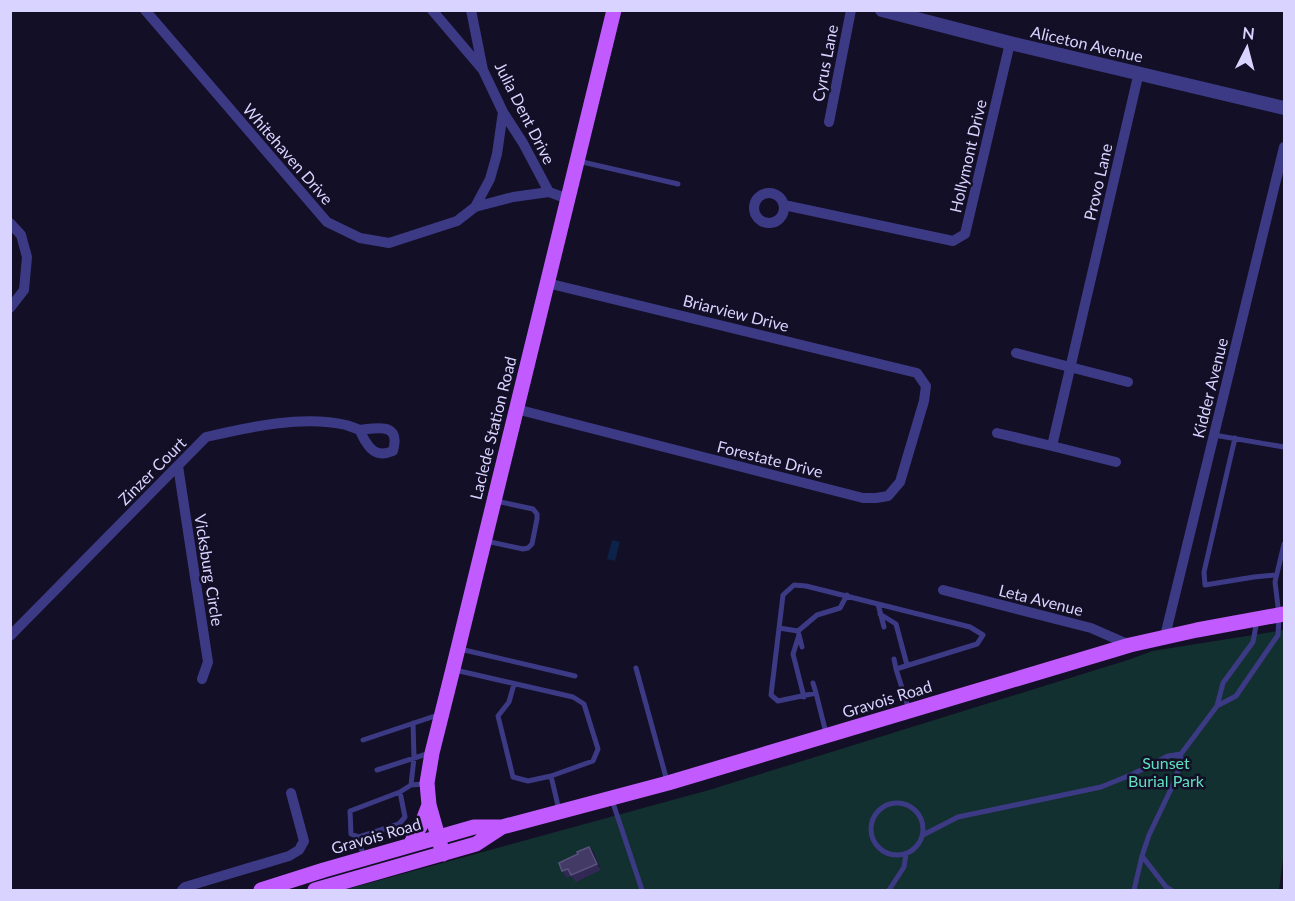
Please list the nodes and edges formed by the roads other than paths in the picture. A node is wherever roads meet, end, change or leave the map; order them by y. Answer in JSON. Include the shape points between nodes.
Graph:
{"nodes":[{"id":1,"x":146,"y":10,"type":"edge"},
{"id":2,"x":432,"y":10,"type":"edge"},
{"id":3,"x":471,"y":10,"type":"edge"},
{"id":4,"x":614,"y":10,"type":"edge"},
{"id":5,"x":851,"y":10,"type":"edge"},
{"id":6,"x":882,"y":10,"type":"edge"},
{"id":7,"x":1010,"y":43,"type":"junction"},
{"id":8,"x":483,"y":70,"type":"junction"},
{"id":9,"x":1139,"y":72,"type":"junction"},
{"id":10,"x":1284,"y":108,"type":"edge"},
{"id":11,"x":503,"y":112,"type":"junction"},
{"id":12,"x":829,"y":122,"type":"dead end"},
{"id":13,"x":1284,"y":147,"type":"edge"},
{"id":14,"x":577,"y":161,"type":"junction"},
{"id":15,"x":678,"y":184,"type":"dead end"},
{"id":16,"x":549,"y":192,"type":"junction"},
{"id":17,"x":568,"y":199,"type":"junction"},
{"id":18,"x":784,"y":205,"type":"dead end"},
{"id":19,"x":475,"y":207,"type":"junction"},
{"id":20,"x":10,"y":223,"type":"edge"},
{"id":21,"x":547,"y":283,"type":"junction"},
{"id":22,"x":10,"y":308,"type":"edge"},
{"id":23,"x":1016,"y":353,"type":"dead end"},
{"id":24,"x":1071,"y":368,"type":"junction"},
{"id":25,"x":917,"y":373,"type":"joint"},
{"id":26,"x":1128,"y":382,"type":"dead end"},
{"id":27,"x":516,"y":409,"type":"junction"},
{"id":28,"x":359,"y":430,"type":"dead end"},
{"id":29,"x":997,"y":433,"type":"dead end"},
{"id":30,"x":1214,"y":435,"type":"junction"},
{"id":31,"x":1235,"y":438,"type":"junction"},
{"id":32,"x":1052,"y":446,"type":"junction"},
{"id":33,"x":1284,"y":447,"type":"edge"},
{"id":34,"x":1116,"y":462,"type":"dead end"},
{"id":35,"x":178,"y":466,"type":"junction"},
{"id":36,"x":494,"y":501,"type":"junction"},
{"id":37,"x":485,"y":540,"type":"junction"},
{"id":38,"x":1284,"y":544,"type":"edge"},
{"id":39,"x":1276,"y":575,"type":"junction"},
{"id":40,"x":943,"y":590,"type":"dead end"},
{"id":41,"x":847,"y":596,"type":"junction"},
{"id":42,"x":878,"y":604,"type":"junction"},
{"id":43,"x":880,"y":614,"type":"junction"},
{"id":44,"x":1282,"y":615,"type":"edge"},
{"id":45,"x":1257,"y":619,"type":"junction"},
{"id":46,"x":884,"y":627,"type":"dead end"},
{"id":47,"x":779,"y":628,"type":"junction"},
{"id":48,"x":799,"y":633,"type":"junction"},
{"id":49,"x":10,"y":636,"type":"edge"},
{"id":50,"x":1165,"y":636,"type":"junction"},
{"id":51,"x":1130,"y":645,"type":"junction"},
{"id":52,"x":802,"y":647,"type":"dead end"},
{"id":53,"x":458,"y":649,"type":"junction"},
{"id":54,"x":894,"y":659,"type":"dead end"},
{"id":55,"x":908,"y":665,"type":"junction"},
{"id":56,"x":636,"y":668,"type":"dead end"},
{"id":57,"x":453,"y":669,"type":"junction"},
{"id":58,"x":896,"y":669,"type":"junction"},
{"id":59,"x":575,"y":676,"type":"dead end"},
{"id":60,"x":202,"y":679,"type":"dead end"},
{"id":61,"x":813,"y":683,"type":"dead end"},
{"id":62,"x":514,"y":684,"type":"junction"},
{"id":63,"x":816,"y":693,"type":"junction"},
{"id":64,"x":804,"y":697,"type":"junction"},
{"id":65,"x":1217,"y":706,"type":"junction"},
{"id":66,"x":909,"y":712,"type":"junction"},
{"id":67,"x":442,"y":713,"type":"junction"},
{"id":68,"x":414,"y":723,"type":"junction"},
{"id":69,"x":826,"y":736,"type":"junction"},
{"id":70,"x":363,"y":740,"type":"dead end"},
{"id":71,"x":432,"y":753,"type":"junction"},
{"id":72,"x":1181,"y":754,"type":"junction"},
{"id":73,"x":414,"y":758,"type":"junction"},
{"id":74,"x":377,"y":770,"type":"dead end"},
{"id":75,"x":551,"y":776,"type":"junction"},
{"id":76,"x":427,"y":783,"type":"junction"},
{"id":77,"x":668,"y":783,"type":"junction"},
{"id":78,"x":411,"y":785,"type":"junction"},
{"id":79,"x":400,"y":792,"type":"junction"},
{"id":80,"x":291,"y":793,"type":"dead end"},
{"id":81,"x":611,"y":798,"type":"junction"},
{"id":82,"x":429,"y":805,"type":"junction"},
{"id":83,"x":560,"y":812,"type":"junction"},
{"id":84,"x":502,"y":827,"type":"junction"},
{"id":85,"x":923,"y":835,"type":"junction"},
{"id":86,"x":359,"y":837,"type":"junction"},
{"id":87,"x":437,"y":837,"type":"junction"},
{"id":88,"x":410,"y":845,"type":"junction"},
{"id":89,"x":442,"y":854,"type":"junction"},
{"id":90,"x":906,"y":854,"type":"junction"},
{"id":91,"x":1142,"y":856,"type":"junction"},
{"id":92,"x":363,"y":859,"type":"junction"},
{"id":93,"x":182,"y":891,"type":"edge"},
{"id":94,"x":261,"y":891,"type":"edge"},
{"id":95,"x":315,"y":891,"type":"edge"},
{"id":96,"x":642,"y":891,"type":"edge"},
{"id":97,"x":889,"y":891,"type":"edge"},
{"id":98,"x":1134,"y":891,"type":"edge"},
{"id":99,"x":1171,"y":891,"type":"edge"}],
"edges":[{"from":1,"to":19,"type":"street","name":"Whitehaven Drive","via":[[327,222],[360,238],[389,243],[457,221]]},
{"from":2,"to":8,"type":"street"},
{"from":3,"to":8,"type":"street","name":"Julia Dent Drive"},
{"from":4,"to":14,"type":"main road","name":"Laclede Station Road"},
{"from":5,"to":12,"type":"street","name":"Cyrus Lane"},
{"from":6,"to":7,"type":"street","name":"Aliceton Avenue"},
{"from":7,"to":9,"type":"street","name":"Aliceton Avenue"},
{"from":7,"to":18,"type":"street","name":"Hollymont Drive","via":[[965,234],[953,241]]},
{"from":8,"to":11,"type":"street","name":"Julia Dent Drive"},
{"from":9,"to":10,"type":"street","name":"Aliceton Avenue"},
{"from":9,"to":24,"type":"street","name":"Provo Lane"},
{"from":11,"to":16,"type":"street","name":"Julia Dent Drive"},
{"from":11,"to":19,"type":"street","name":"Whitehaven Drive","via":[[490,179]]},
{"from":13,"to":30,"type":"street","name":"Kidder Avenue"},
{"from":14,"to":15,"type":"lane"},
{"from":14,"to":17,"type":"main road","name":"Laclede Station Road"},
{"from":16,"to":17,"type":"street","name":"Whitehaven Drive"},
{"from":16,"to":19,"type":"street","name":"Whitehaven Drive"},
{"from":17,"to":21,"type":"main road","name":"Laclede Station Road"},
{"from":20,"to":22,"type":"street","via":[[21,235],[27,257],[24,291]]},
{"from":21,"to":25,"type":"street","name":"Briarview Drive"},
{"from":21,"to":27,"type":"main road","name":"Laclede Station Road"},
{"from":23,"to":24,"type":"street"},
{"from":24,"to":26,"type":"street"},
{"from":24,"to":32,"type":"street","name":"Provo Lane"},
{"from":25,"to":27,"type":"street","name":"Forestate Drive","via":[[926,386],[924,400],[900,482],[888,496],[876,498],[863,498]]},
{"from":27,"to":36,"type":"main road","name":"Laclede Station Road"},
{"from":28,"to":35,"type":"street","name":"Zinzer Court","via":[[323,422],[250,427],[207,437]]},
{"from":29,"to":32,"type":"street"},
{"from":30,"to":31,"type":"lane"},
{"from":30,"to":50,"type":"street","name":"Kidder Avenue"},
{"from":31,"to":33,"type":"lane"},
{"from":31,"to":39,"type":"lane","via":[[1204,572],[1205,585]]},
{"from":32,"to":34,"type":"street"},
{"from":35,"to":49,"type":"street","name":"Zinzer Court"},
{"from":35,"to":60,"type":"street","name":"Vicksburg Circle","via":[[208,662]]},
{"from":36,"to":37,"type":"main road","name":"Laclede Station Road"},
{"from":36,"to":37,"type":"lane","via":[[535,511],[532,544],[523,549]]},
{"from":37,"to":53,"type":"main road","name":"Laclede Station Road"},
{"from":38,"to":39,"type":"lane"},
{"from":39,"to":44,"type":"lane"},
{"from":40,"to":51,"type":"street","name":"Leta Avenue","via":[[1091,628]]},
{"from":41,"to":42,"type":"lane"},
{"from":41,"to":47,"type":"lane","via":[[794,585],[783,595]]},
{"from":41,"to":48,"type":"lane","via":[[840,608],[817,615]]},
{"from":42,"to":43,"type":"lane"},
{"from":42,"to":55,"type":"lane","via":[[970,627],[983,635],[977,644]]},
{"from":43,"to":46,"type":"lane"},
{"from":43,"to":55,"type":"lane","via":[[896,624]]},
{"from":44,"to":45,"type":"main road","name":"Gravois Road"},
{"from":44,"to":65,"type":"lane","via":[[1275,642],[1236,696]]},
{"from":45,"to":50,"type":"main road","name":"Gravois Road"},
{"from":45,"to":65,"type":"lane","via":[[1253,642],[1223,683]]},
{"from":47,"to":48,"type":"lane"},
{"from":47,"to":64,"type":"lane","via":[[771,695],[778,701]]},
{"from":48,"to":52,"type":"lane"},
{"from":48,"to":64,"type":"lane","via":[[793,654]]},
{"from":50,"to":51,"type":"main road","name":"Gravois Road"},
{"from":51,"to":66,"type":"main road","name":"Gravois Road"},
{"from":53,"to":57,"type":"main road","name":"Laclede Station Road"},
{"from":53,"to":59,"type":"lane"},
{"from":54,"to":58,"type":"lane"},
{"from":55,"to":58,"type":"lane"},
{"from":56,"to":77,"type":"lane"},
{"from":57,"to":62,"type":"lane"},
{"from":57,"to":67,"type":"main road","name":"Laclede Station Road"},
{"from":58,"to":66,"type":"lane"},
{"from":61,"to":63,"type":"lane"},
{"from":62,"to":75,"type":"lane","via":[[509,702],[498,716],[513,777],[528,781]]},
{"from":62,"to":75,"type":"lane","via":[[573,697],[585,704],[598,749],[593,761]]},
{"from":63,"to":64,"type":"lane"},
{"from":63,"to":69,"type":"lane"},
{"from":65,"to":72,"type":"lane"},
{"from":66,"to":69,"type":"main road","name":"Gravois Road"},
{"from":67,"to":68,"type":"lane"},
{"from":67,"to":71,"type":"main road","name":"Laclede Station Road"},
{"from":68,"to":70,"type":"lane"},
{"from":68,"to":73,"type":"lane"},
{"from":69,"to":77,"type":"main road","name":"Gravois Road"},
{"from":71,"to":73,"type":"lane"},
{"from":71,"to":76,"type":"main road","name":"Laclede Station Road"},
{"from":72,"to":85,"type":"lane","via":[[1168,756],[1101,787],[958,817]]},
{"from":72,"to":91,"type":"lane","via":[[1172,787]]},
{"from":73,"to":74,"type":"lane"},
{"from":73,"to":78,"type":"lane"},
{"from":75,"to":83,"type":"lane"},
{"from":76,"to":78,"type":"lane"},
{"from":76,"to":82,"type":"main road","name":"Laclede Station Road"},
{"from":77,"to":81,"type":"main road","name":"Gravois Road"},
{"from":78,"to":79,"type":"lane"},
{"from":79,"to":86,"type":"lane","via":[[405,817],[399,824]]},
{"from":79,"to":86,"type":"lane","via":[[350,812],[351,834]]},
{"from":80,"to":93,"type":"street","via":[[304,841],[299,850]]},
{"from":81,"to":83,"type":"main road","name":"Gravois Road"},
{"from":81,"to":96,"type":"lane"},
{"from":82,"to":87,"type":"main road","name":"Laclede Station Road"},
{"from":82,"to":88,"type":"main road"},
{"from":83,"to":84,"type":"main road","name":"Gravois Road"},
{"from":84,"to":87,"type":"main road","name":"Gravois Road","via":[[474,827]]},
{"from":84,"to":89,"type":"main road","name":"Gravois Road","via":[[476,844]]},
{"from":85,"to":90,"type":"lane","via":[[917,847]]},
{"from":85,"to":90,"type":"lane","via":[[922,819],[911,807],[895,803],[875,814],[871,830],[876,845],[889,854]]},
{"from":86,"to":92,"type":"lane"},
{"from":87,"to":88,"type":"main road","name":"Gravois Road"},
{"from":87,"to":89,"type":"main road","name":"Laclede Station Road"},
{"from":88,"to":92,"type":"main road","name":"Gravois Road"},
{"from":89,"to":95,"type":"main road","name":"Gravois Road"},
{"from":90,"to":97,"type":"lane","via":[[904,867]]},
{"from":91,"to":98,"type":"lane"},
{"from":91,"to":99,"type":"lane"},
{"from":92,"to":94,"type":"main road","name":"Gravois Road"}]}
